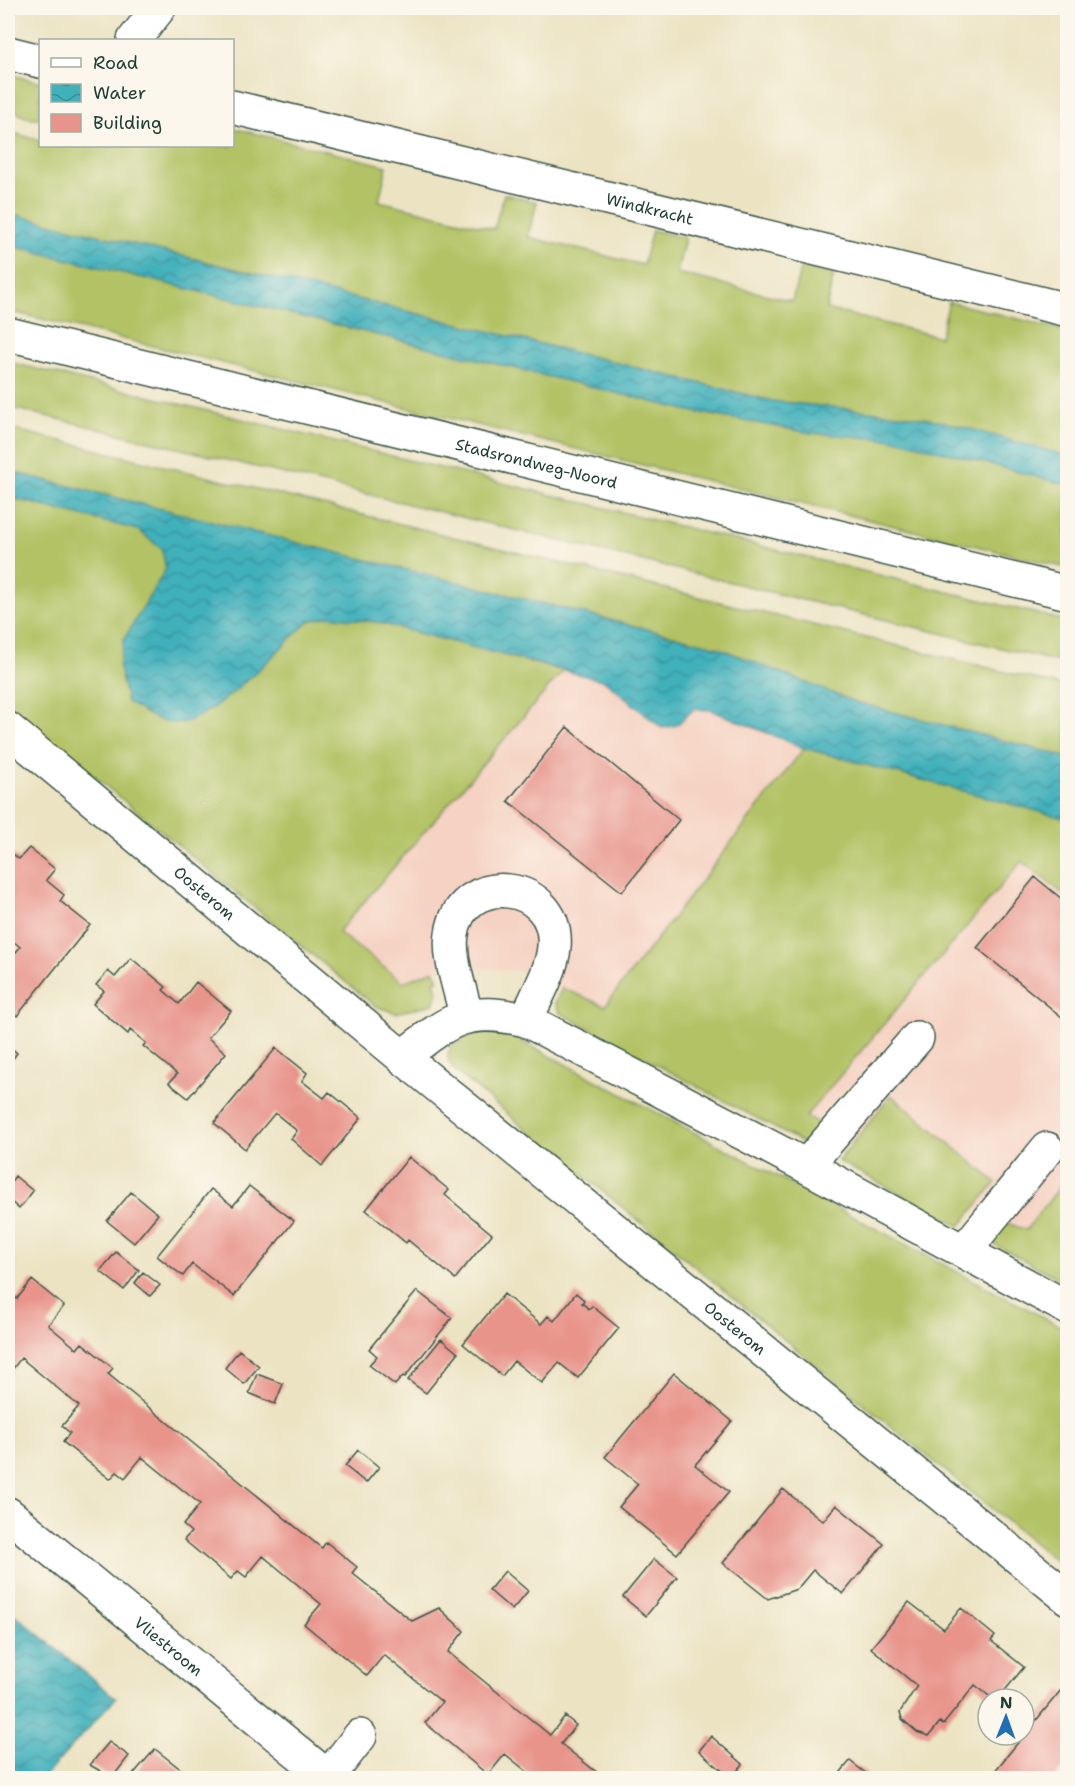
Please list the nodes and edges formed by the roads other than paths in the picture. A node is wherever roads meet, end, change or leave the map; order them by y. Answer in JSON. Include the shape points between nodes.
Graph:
{"nodes":[{"id":1,"x":159,"y":8,"type":"edge"},
{"id":2,"x":135,"y":39,"type":"edge"},
{"id":3,"x":8,"y":53,"type":"edge"},
{"id":4,"x":39,"y":61,"type":"edge"},
{"id":5,"x":234,"y":107,"type":"edge"},
{"id":6,"x":1068,"y":310,"type":"edge"},
{"id":7,"x":8,"y":333,"type":"edge"},
{"id":8,"x":1068,"y":593,"type":"edge"},
{"id":9,"x":8,"y":729,"type":"edge"},
{"id":10,"x":466,"y":1015,"type":"junction"},
{"id":11,"x":526,"y":1020,"type":"junction"},
{"id":12,"x":917,"y":1038,"type":"dead end"},
{"id":13,"x":402,"y":1057,"type":"junction"},
{"id":14,"x":1047,"y":1149,"type":"dead end"},
{"id":15,"x":806,"y":1166,"type":"junction"},
{"id":16,"x":964,"y":1251,"type":"junction"},
{"id":17,"x":1068,"y":1308,"type":"edge"},
{"id":18,"x":8,"y":1514,"type":"edge"},
{"id":19,"x":1068,"y":1598,"type":"edge"},
{"id":20,"x":360,"y":1736,"type":"dead end"},
{"id":21,"x":329,"y":1778,"type":"edge"}],
"edges":[{"from":1,"to":2,"type":"street"},
{"from":3,"to":4,"type":"street"},
{"from":5,"to":6,"type":"street","name":"Windkracht"},
{"from":7,"to":8,"type":"street","name":"Stadsrondweg-Noord"},
{"from":9,"to":13,"type":"street","name":"Oosterom"},
{"from":10,"to":11,"type":"street","via":[[496,1013]]},
{"from":10,"to":11,"type":"street","via":[[452,952],[452,934],[457,917],[468,903],[483,893],[501,890],[519,892],[534,900],[547,914],[554,930],[552,957]]},
{"from":10,"to":13,"type":"street","via":[[442,1026]]},
{"from":11,"to":15,"type":"street"},
{"from":12,"to":15,"type":"street"},
{"from":13,"to":19,"type":"street","name":"Oosterom"},
{"from":14,"to":16,"type":"street"},
{"from":15,"to":16,"type":"street"},
{"from":16,"to":17,"type":"street"},
{"from":18,"to":21,"type":"street","name":"Vliestroom"},
{"from":20,"to":21,"type":"street"}]}
